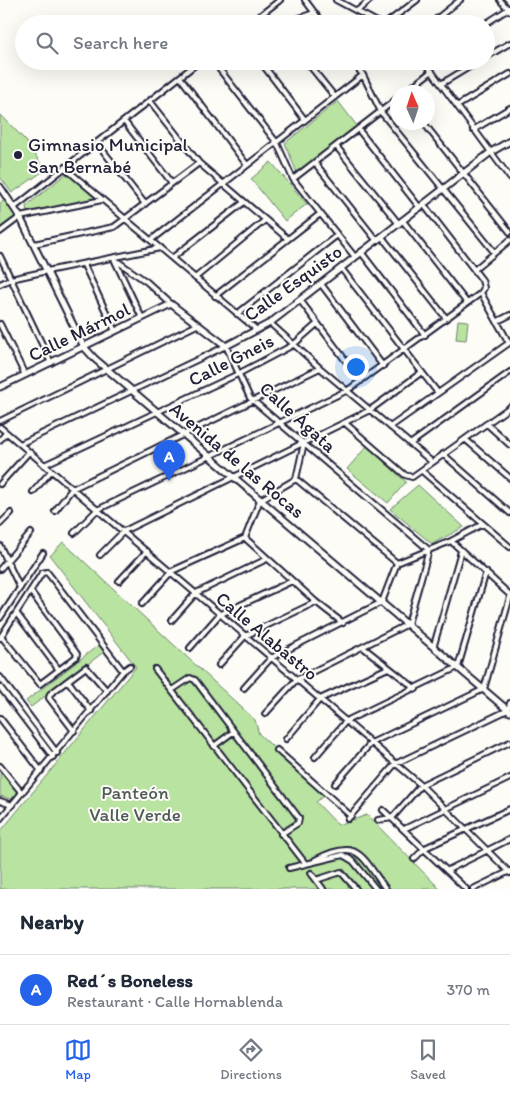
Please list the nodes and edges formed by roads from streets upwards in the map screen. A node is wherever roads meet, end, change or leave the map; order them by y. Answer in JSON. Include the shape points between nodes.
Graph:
{"nodes":[{"id":1,"x":280,"y":0,"type":"edge"},
{"id":2,"x":305,"y":0,"type":"edge"},
{"id":3,"x":336,"y":0,"type":"edge"},
{"id":4,"x":370,"y":0,"type":"edge"},
{"id":5,"x":417,"y":0,"type":"edge"},
{"id":6,"x":460,"y":0,"type":"edge"},
{"id":7,"x":500,"y":0,"type":"edge"},
{"id":8,"x":510,"y":9,"type":"edge"},
{"id":9,"x":357,"y":11,"type":"junction"},
{"id":10,"x":314,"y":13,"type":"joint"},
{"id":11,"x":261,"y":15,"type":"edge"},
{"id":12,"x":308,"y":15,"type":"edge"},
{"id":13,"x":364,"y":15,"type":"edge"},
{"id":14,"x":397,"y":15,"type":"edge"},
{"id":15,"x":441,"y":15,"type":"edge"},
{"id":16,"x":495,"y":18,"type":"edge"},
{"id":17,"x":510,"y":43,"type":"edge"},
{"id":18,"x":495,"y":52,"type":"edge"},
{"id":19,"x":189,"y":70,"type":"edge"},
{"id":20,"x":220,"y":70,"type":"edge"},
{"id":21,"x":267,"y":70,"type":"edge"},
{"id":22,"x":313,"y":70,"type":"edge"},
{"id":23,"x":359,"y":70,"type":"edge"},
{"id":24,"x":464,"y":70,"type":"edge"},
{"id":25,"x":432,"y":71,"type":"joint"},
{"id":26,"x":510,"y":74,"type":"edge"},
{"id":27,"x":363,"y":75,"type":"junction"},
{"id":28,"x":180,"y":77,"type":"junction"},
{"id":29,"x":441,"y":84,"type":"junction"},
{"id":30,"x":413,"y":85,"type":"edge"},
{"id":31,"x":335,"y":97,"type":"junction"},
{"id":32,"x":150,"y":101,"type":"junction"},
{"id":33,"x":390,"y":105,"type":"edge"},
{"id":34,"x":457,"y":106,"type":"junction"},
{"id":35,"x":510,"y":108,"type":"edge"},
{"id":36,"x":381,"y":112,"type":"junction"},
{"id":37,"x":305,"y":120,"type":"junction"},
{"id":38,"x":124,"y":121,"type":"junction"},
{"id":39,"x":358,"y":130,"type":"junction"},
{"id":40,"x":429,"y":130,"type":"edge"},
{"id":41,"x":474,"y":130,"type":"junction"},
{"id":42,"x":510,"y":141,"type":"edge"},
{"id":43,"x":97,"y":143,"type":"junction"},
{"id":44,"x":277,"y":143,"type":"junction"},
{"id":45,"x":336,"y":146,"type":"junction"},
{"id":46,"x":491,"y":152,"type":"junction"},
{"id":47,"x":199,"y":163,"type":"junction"},
{"id":48,"x":314,"y":163,"type":"junction"},
{"id":49,"x":247,"y":165,"type":"junction"},
{"id":50,"x":65,"y":168,"type":"junction"},
{"id":51,"x":464,"y":174,"type":"junction"},
{"id":52,"x":509,"y":176,"type":"edge"},
{"id":53,"x":293,"y":179,"type":"junction"},
{"id":54,"x":172,"y":183,"type":"junction"},
{"id":55,"x":223,"y":184,"type":"junction"},
{"id":56,"x":0,"y":187,"type":"edge"},
{"id":57,"x":443,"y":190,"type":"junction"},
{"id":58,"x":102,"y":200,"type":"junction"},
{"id":59,"x":244,"y":203,"type":"junction"},
{"id":60,"x":145,"y":204,"type":"junction"},
{"id":61,"x":15,"y":207,"type":"junction"},
{"id":62,"x":422,"y":207,"type":"junction"},
{"id":63,"x":320,"y":214,"type":"junction"},
{"id":64,"x":20,"y":217,"type":"junction"},
{"id":65,"x":125,"y":220,"type":"junction"},
{"id":66,"x":264,"y":221,"type":"junction"},
{"id":67,"x":401,"y":223,"type":"junction"},
{"id":68,"x":0,"y":232,"type":"edge"},
{"id":69,"x":510,"y":232,"type":"edge"},
{"id":70,"x":336,"y":236,"type":"junction"},
{"id":71,"x":382,"y":237,"type":"junction"},
{"id":72,"x":288,"y":239,"type":"junction"},
{"id":73,"x":150,"y":240,"type":"junction"},
{"id":74,"x":510,"y":240,"type":"edge"},
{"id":75,"x":377,"y":241,"type":"junction"},
{"id":76,"x":34,"y":244,"type":"junction"},
{"id":77,"x":160,"y":248,"type":"junction"},
{"id":78,"x":361,"y":252,"type":"junction"},
{"id":79,"x":494,"y":252,"type":"junction"},
{"id":80,"x":0,"y":256,"type":"edge"},
{"id":81,"x":355,"y":257,"type":"junction"},
{"id":82,"x":172,"y":258,"type":"junction"},
{"id":83,"x":114,"y":259,"type":"junction"},
{"id":84,"x":84,"y":265,"type":"junction"},
{"id":85,"x":341,"y":268,"type":"junction"},
{"id":86,"x":474,"y":270,"type":"junction"},
{"id":87,"x":47,"y":271,"type":"junction"},
{"id":88,"x":195,"y":278,"type":"junction"},
{"id":89,"x":11,"y":279,"type":"junction"},
{"id":90,"x":0,"y":284,"type":"edge"},
{"id":91,"x":321,"y":284,"type":"junction"},
{"id":92,"x":481,"y":293,"type":"junction"},
{"id":93,"x":215,"y":296,"type":"junction"},
{"id":94,"x":300,"y":300,"type":"junction"},
{"id":95,"x":467,"y":303,"type":"junction"},
{"id":96,"x":171,"y":304,"type":"junction"},
{"id":97,"x":237,"y":314,"type":"junction"},
{"id":98,"x":510,"y":315,"type":"edge"},
{"id":99,"x":142,"y":318,"type":"junction"},
{"id":100,"x":446,"y":318,"type":"junction"},
{"id":101,"x":498,"y":321,"type":"junction"},
{"id":102,"x":270,"y":323,"type":"junction"},
{"id":103,"x":0,"y":324,"type":"edge"},
{"id":104,"x":317,"y":324,"type":"junction"},
{"id":105,"x":197,"y":326,"type":"junction"},
{"id":106,"x":257,"y":330,"type":"junction"},
{"id":107,"x":115,"y":331,"type":"junction"},
{"id":108,"x":425,"y":334,"type":"junction"},
{"id":109,"x":510,"y":344,"type":"edge"},
{"id":110,"x":293,"y":345,"type":"junction"},
{"id":111,"x":226,"y":346,"type":"junction"},
{"id":112,"x":84,"y":347,"type":"junction"},
{"id":113,"x":404,"y":350,"type":"junction"},
{"id":114,"x":52,"y":363,"type":"junction"},
{"id":115,"x":383,"y":366,"type":"junction"},
{"id":116,"x":320,"y":368,"type":"junction"},
{"id":117,"x":106,"y":370,"type":"junction"},
{"id":118,"x":422,"y":372,"type":"junction"},
{"id":119,"x":510,"y":372,"type":"edge"},
{"id":120,"x":238,"y":374,"type":"junction"},
{"id":121,"x":25,"y":375,"type":"junction"},
{"id":122,"x":361,"y":381,"type":"junction"},
{"id":123,"x":0,"y":387,"type":"edge"},
{"id":124,"x":348,"y":390,"type":"junction"},
{"id":125,"x":133,"y":391,"type":"junction"},
{"id":126,"x":438,"y":393,"type":"junction"},
{"id":127,"x":254,"y":401,"type":"junction"},
{"id":128,"x":509,"y":408,"type":"edge"},
{"id":129,"x":370,"y":410,"type":"junction"},
{"id":130,"x":158,"y":412,"type":"junction"},
{"id":131,"x":0,"y":420,"type":"edge"},
{"id":132,"x":280,"y":422,"type":"junction"},
{"id":133,"x":345,"y":423,"type":"junction"},
{"id":134,"x":487,"y":424,"type":"junction"},
{"id":135,"x":0,"y":427,"type":"edge"},
{"id":136,"x":390,"y":427,"type":"junction"},
{"id":137,"x":6,"y":433,"type":"junction"},
{"id":138,"x":184,"y":435,"type":"junction"},
{"id":139,"x":465,"y":439,"type":"junction"},
{"id":140,"x":0,"y":440,"type":"edge"},
{"id":141,"x":304,"y":443,"type":"junction"},
{"id":142,"x":20,"y":444,"type":"junction"},
{"id":143,"x":410,"y":444,"type":"junction"},
{"id":144,"x":510,"y":444,"type":"edge"},
{"id":145,"x":29,"y":452,"type":"junction"},
{"id":146,"x":443,"y":454,"type":"junction"},
{"id":147,"x":209,"y":456,"type":"junction"},
{"id":148,"x":432,"y":462,"type":"junction"},
{"id":149,"x":44,"y":465,"type":"junction"},
{"id":150,"x":51,"y":471,"type":"junction"},
{"id":151,"x":422,"y":471,"type":"junction"},
{"id":152,"x":233,"y":478,"type":"junction"},
{"id":153,"x":510,"y":478,"type":"edge"},
{"id":154,"x":296,"y":479,"type":"junction"},
{"id":155,"x":0,"y":484,"type":"edge"},
{"id":156,"x":72,"y":489,"type":"junction"},
{"id":157,"x":32,"y":492,"type":"dead end"},
{"id":158,"x":260,"y":500,"type":"junction"},
{"id":159,"x":97,"y":510,"type":"junction"},
{"id":160,"x":55,"y":511,"type":"dead end"},
{"id":161,"x":11,"y":513,"type":"dead end"},
{"id":162,"x":510,"y":513,"type":"edge"},
{"id":163,"x":0,"y":524,"type":"edge"},
{"id":164,"x":483,"y":524,"type":"junction"},
{"id":165,"x":124,"y":531,"type":"junction"},
{"id":166,"x":31,"y":533,"type":"dead end"},
{"id":167,"x":74,"y":534,"type":"dead end"},
{"id":168,"x":245,"y":538,"type":"junction"},
{"id":169,"x":450,"y":541,"type":"junction"},
{"id":170,"x":0,"y":546,"type":"edge"},
{"id":171,"x":510,"y":547,"type":"edge"},
{"id":172,"x":429,"y":550,"type":"junction"},
{"id":173,"x":147,"y":551,"type":"junction"},
{"id":174,"x":461,"y":551,"type":"junction"},
{"id":175,"x":42,"y":553,"type":"dead end"},
{"id":176,"x":100,"y":554,"type":"dead end"},
{"id":177,"x":267,"y":559,"type":"junction"},
{"id":178,"x":6,"y":560,"type":"junction"},
{"id":179,"x":397,"y":563,"type":"junction"},
{"id":180,"x":0,"y":569,"type":"edge"},
{"id":181,"x":172,"y":571,"type":"junction"},
{"id":182,"x":486,"y":572,"type":"junction"},
{"id":183,"x":120,"y":581,"type":"dead end"},
{"id":184,"x":292,"y":581,"type":"junction"},
{"id":185,"x":20,"y":588,"type":"junction"},
{"id":186,"x":31,"y":592,"type":"junction"},
{"id":187,"x":196,"y":593,"type":"junction"},
{"id":188,"x":510,"y":596,"type":"edge"},
{"id":189,"x":316,"y":602,"type":"junction"},
{"id":190,"x":382,"y":602,"type":"junction"},
{"id":191,"x":142,"y":604,"type":"dead end"},
{"id":192,"x":17,"y":614,"type":"junction"},
{"id":193,"x":219,"y":615,"type":"junction"},
{"id":194,"x":0,"y":618,"type":"edge"},
{"id":195,"x":172,"y":620,"type":"dead end"},
{"id":196,"x":343,"y":623,"type":"junction"},
{"id":197,"x":408,"y":624,"type":"junction"},
{"id":198,"x":245,"y":636,"type":"junction"},
{"id":199,"x":1,"y":637,"type":"edge"},
{"id":200,"x":434,"y":645,"type":"junction"},
{"id":201,"x":190,"y":648,"type":"dead end"},
{"id":202,"x":364,"y":648,"type":"junction"},
{"id":203,"x":271,"y":658,"type":"junction"},
{"id":204,"x":219,"y":665,"type":"dead end"},
{"id":205,"x":130,"y":666,"type":"dead end"},
{"id":206,"x":458,"y":667,"type":"junction"},
{"id":207,"x":388,"y":668,"type":"junction"},
{"id":208,"x":155,"y":669,"type":"dead end"},
{"id":209,"x":59,"y":670,"type":"junction"},
{"id":210,"x":123,"y":671,"type":"junction"},
{"id":211,"x":0,"y":677,"type":"edge"},
{"id":212,"x":296,"y":680,"type":"junction"},
{"id":213,"x":68,"y":681,"type":"junction"},
{"id":214,"x":0,"y":687,"type":"edge"},
{"id":215,"x":244,"y":688,"type":"dead end"},
{"id":216,"x":416,"y":688,"type":"junction"},
{"id":217,"x":484,"y":689,"type":"junction"},
{"id":218,"x":172,"y":690,"type":"junction"},
{"id":219,"x":107,"y":691,"type":"junction"},
{"id":220,"x":320,"y":699,"type":"junction"},
{"id":221,"x":510,"y":703,"type":"edge"},
{"id":222,"x":91,"y":711,"type":"junction"},
{"id":223,"x":509,"y":711,"type":"edge"},
{"id":224,"x":265,"y":714,"type":"dead end"},
{"id":225,"x":0,"y":718,"type":"edge"},
{"id":226,"x":346,"y":721,"type":"junction"},
{"id":227,"x":74,"y":731,"type":"junction"},
{"id":228,"x":234,"y":732,"type":"junction"},
{"id":229,"x":286,"y":739,"type":"dead end"},
{"id":230,"x":510,"y":742,"type":"edge"},
{"id":231,"x":372,"y":743,"type":"junction"},
{"id":232,"x":214,"y":746,"type":"junction"},
{"id":233,"x":277,"y":750,"type":"dead end"},
{"id":234,"x":57,"y":753,"type":"junction"},
{"id":235,"x":53,"y":757,"type":"junction"},
{"id":236,"x":315,"y":757,"type":"dead end"},
{"id":237,"x":395,"y":764,"type":"junction"},
{"id":238,"x":0,"y":766,"type":"edge"},
{"id":239,"x":41,"y":771,"type":"junction"},
{"id":240,"x":510,"y":778,"type":"edge"},
{"id":241,"x":335,"y":784,"type":"dead end"},
{"id":242,"x":421,"y":785,"type":"junction"},
{"id":243,"x":22,"y":793,"type":"junction"},
{"id":244,"x":0,"y":801,"type":"edge"},
{"id":245,"x":12,"y":805,"type":"junction"},
{"id":246,"x":444,"y":809,"type":"junction"},
{"id":247,"x":510,"y":809,"type":"edge"},
{"id":248,"x":383,"y":810,"type":"dead end"},
{"id":249,"x":0,"y":818,"type":"edge"},
{"id":250,"x":392,"y":818,"type":"junction"},
{"id":251,"x":378,"y":820,"type":"dead end"},
{"id":252,"x":404,"y":829,"type":"junction"},
{"id":253,"x":466,"y":830,"type":"junction"},
{"id":254,"x":281,"y":834,"type":"junction"},
{"id":255,"x":510,"y":839,"type":"edge"},
{"id":256,"x":425,"y":848,"type":"junction"},
{"id":257,"x":487,"y":850,"type":"junction"},
{"id":258,"x":414,"y":859,"type":"dead end"},
{"id":259,"x":313,"y":861,"type":"junction"},
{"id":260,"x":305,"y":863,"type":"junction"},
{"id":261,"x":289,"y":868,"type":"dead end"},
{"id":262,"x":448,"y":870,"type":"junction"},
{"id":263,"x":510,"y":872,"type":"edge"},
{"id":264,"x":311,"y":873,"type":"dead end"},
{"id":265,"x":316,"y":880,"type":"junction"},
{"id":266,"x":323,"y":889,"type":"edge"},
{"id":267,"x":356,"y":889,"type":"edge"},
{"id":268,"x":376,"y":889,"type":"edge"},
{"id":269,"x":386,"y":889,"type":"edge"},
{"id":270,"x":466,"y":889,"type":"edge"},
{"id":271,"x":473,"y":889,"type":"edge"}],
"edges":[{"from":1,"to":11,"type":"street"},
{"from":2,"to":10,"type":"street"},
{"from":3,"to":9,"type":"street"},
{"from":4,"to":9,"type":"street"},
{"from":5,"to":14,"type":"street"},
{"from":6,"to":15,"type":"street"},
{"from":7,"to":8,"type":"street"},
{"from":8,"to":16,"type":"street"},
{"from":9,"to":13,"type":"street"},
{"from":10,"to":12,"type":"street"},
{"from":17,"to":18,"type":"street"},
{"from":19,"to":28,"type":"street"},
{"from":20,"to":44,"type":"street"},
{"from":21,"to":37,"type":"street"},
{"from":22,"to":31,"type":"street"},
{"from":23,"to":27,"type":"street"},
{"from":24,"to":29,"type":"street"},
{"from":25,"to":29,"type":"street"},
{"from":25,"to":30,"type":"street"},
{"from":26,"to":34,"type":"street"},
{"from":27,"to":31,"type":"street"},
{"from":27,"to":36,"type":"street"},
{"from":28,"to":32,"type":"street"},
{"from":28,"to":49,"type":"street"},
{"from":29,"to":34,"type":"street"},
{"from":31,"to":37,"type":"street"},
{"from":32,"to":38,"type":"street"},
{"from":32,"to":47,"type":"street"},
{"from":33,"to":36,"type":"street"},
{"from":34,"to":41,"type":"street"},
{"from":35,"to":41,"type":"street"},
{"from":36,"to":39,"type":"street"},
{"from":36,"to":57,"type":"street"},
{"from":37,"to":44,"type":"street"},
{"from":38,"to":43,"type":"street"},
{"from":38,"to":54,"type":"street"},
{"from":39,"to":45,"type":"street"},
{"from":39,"to":62,"type":"street"},
{"from":40,"to":51,"type":"street"},
{"from":41,"to":46,"type":"street"},
{"from":42,"to":46,"type":"street","name":"Calle Esquisto"},
{"from":43,"to":50,"type":"street"},
{"from":43,"to":60,"type":"street"},
{"from":44,"to":49,"type":"street"},
{"from":44,"to":53,"type":"street"},
{"from":45,"to":48,"type":"street"},
{"from":45,"to":67,"type":"street"},
{"from":46,"to":51,"type":"street","name":"Calle Esquisto"},
{"from":46,"to":52,"type":"street"},
{"from":47,"to":54,"type":"street"},
{"from":47,"to":55,"type":"street"},
{"from":48,"to":53,"type":"street"},
{"from":48,"to":75,"type":"street"},
{"from":49,"to":55,"type":"street"},
{"from":50,"to":58,"type":"street"},
{"from":50,"to":61,"type":"street"},
{"from":51,"to":57,"type":"street","name":"Calle Esquisto"},
{"from":51,"to":69,"type":"street"},
{"from":53,"to":63,"type":"street"},
{"from":54,"to":60,"type":"street"},
{"from":55,"to":59,"type":"street"},
{"from":55,"to":73,"type":"street"},
{"from":56,"to":61,"type":"street","name":"Avenida de las Rocas"},
{"from":57,"to":62,"type":"street","name":"Calle Esquisto"},
{"from":57,"to":79,"type":"street"},
{"from":58,"to":64,"type":"street"},
{"from":58,"to":65,"type":"street"},
{"from":59,"to":66,"type":"street"},
{"from":59,"to":82,"type":"street"},
{"from":60,"to":65,"type":"street"},
{"from":61,"to":64,"type":"street","name":"Avenida de las Rocas"},
{"from":62,"to":67,"type":"street","name":"Calle Esquisto"},
{"from":62,"to":86,"type":"street"},
{"from":63,"to":70,"type":"street"},
{"from":63,"to":72,"type":"street"},
{"from":64,"to":68,"type":"street"},
{"from":64,"to":76,"type":"street","name":"Avenida de las Rocas"},
{"from":65,"to":73,"type":"street"},
{"from":65,"to":76,"type":"street","via":[[114,227]]},
{"from":66,"to":72,"type":"street"},
{"from":66,"to":88,"type":"street"},
{"from":67,"to":71,"type":"street","name":"Calle Esquisto"},
{"from":67,"to":95,"type":"street"},
{"from":70,"to":81,"type":"street"},
{"from":70,"to":97,"type":"street"},
{"from":71,"to":75,"type":"street","name":"Calle Esquisto"},
{"from":71,"to":100,"type":"street"},
{"from":72,"to":93,"type":"street"},
{"from":73,"to":77,"type":"street"},
{"from":74,"to":79,"type":"street"},
{"from":75,"to":78,"type":"street","name":"Calle Esquisto"},
{"from":76,"to":87,"type":"street","name":"Avenida de las Rocas"},
{"from":77,"to":82,"type":"street"},
{"from":77,"to":83,"type":"street"},
{"from":78,"to":81,"type":"street","name":"Calle Esquisto"},
{"from":78,"to":108,"type":"street"},
{"from":79,"to":86,"type":"street"},
{"from":80,"to":89,"type":"street"},
{"from":81,"to":85,"type":"street","name":"Calle Esquisto"},
{"from":82,"to":88,"type":"street"},
{"from":83,"to":84,"type":"street"},
{"from":83,"to":96,"type":"street"},
{"from":83,"to":99,"type":"street"},
{"from":84,"to":87,"type":"street"},
{"from":84,"to":107,"type":"street"},
{"from":85,"to":91,"type":"street","name":"Calle Esquisto"},
{"from":85,"to":113,"type":"street"},
{"from":86,"to":92,"type":"street","via":[[484,286]]},
{"from":87,"to":89,"type":"street"},
{"from":87,"to":112,"type":"street","name":"Avenida de las Rocas"},
{"from":88,"to":93,"type":"street"},
{"from":89,"to":90,"type":"street"},
{"from":89,"to":114,"type":"street"},
{"from":91,"to":94,"type":"street","name":"Calle Esquisto"},
{"from":91,"to":115,"type":"street"},
{"from":92,"to":95,"type":"street"},
{"from":92,"to":101,"type":"street"},
{"from":93,"to":97,"type":"street"},
{"from":94,"to":102,"type":"street","name":"Calle Esquisto"},
{"from":94,"to":104,"type":"street"},
{"from":95,"to":100,"type":"street"},
{"from":96,"to":99,"type":"street","name":"Calle Mármol"},
{"from":96,"to":105,"type":"street"},
{"from":97,"to":106,"type":"street"},
{"from":98,"to":101,"type":"street"},
{"from":99,"to":107,"type":"street","name":"Calle Mármol"},
{"from":100,"to":108,"type":"street"},
{"from":101,"to":109,"type":"street"},
{"from":102,"to":106,"type":"street","name":"Calle Esquisto"},
{"from":102,"to":110,"type":"street"},
{"from":103,"to":121,"type":"street"},
{"from":104,"to":110,"type":"street","name":"Calle Gneis"},
{"from":104,"to":122,"type":"street"},
{"from":105,"to":111,"type":"street"},
{"from":105,"to":117,"type":"street"},
{"from":106,"to":111,"type":"street","name":"Calle Esquisto"},
{"from":107,"to":112,"type":"street","name":"Calle Mármol"},
{"from":108,"to":113,"type":"street"},
{"from":109,"to":126,"type":"street"},
{"from":110,"to":116,"type":"street"},
{"from":110,"to":120,"type":"street","name":"Calle Gneis"},
{"from":111,"to":120,"type":"street","name":"Calle Ágata"},
{"from":111,"to":125,"type":"street","name":"Calle Esquisto"},
{"from":112,"to":114,"type":"street","name":"Calle Mármol"},
{"from":112,"to":117,"type":"street","name":"Avenida de las Rocas"},
{"from":113,"to":115,"type":"street"},
{"from":113,"to":118,"type":"street"},
{"from":114,"to":121,"type":"street","name":"Calle Mármol"},
{"from":115,"to":122,"type":"street"},
{"from":116,"to":124,"type":"street"},
{"from":116,"to":127,"type":"street"},
{"from":117,"to":125,"type":"street","name":"Avenida de las Rocas"},
{"from":117,"to":131,"type":"street"},
{"from":118,"to":126,"type":"street"},
{"from":118,"to":129,"type":"street"},
{"from":119,"to":143,"type":"street"},
{"from":120,"to":127,"type":"street","name":"Calle Ágata"},
{"from":120,"to":130,"type":"street","name":"Calle Gneis"},
{"from":121,"to":123,"type":"street","name":"Calle Mármol"},
{"from":122,"to":124,"type":"street"},
{"from":124,"to":129,"type":"street"},
{"from":124,"to":132,"type":"street"},
{"from":125,"to":130,"type":"street","name":"Avenida de las Rocas"},
{"from":125,"to":142,"type":"street","name":"Calle Esquisto"},
{"from":126,"to":136,"type":"street"},
{"from":127,"to":132,"type":"street","name":"Calle Ágata"},
{"from":127,"to":138,"type":"street"},
{"from":128,"to":134,"type":"street"},
{"from":129,"to":133,"type":"street"},
{"from":129,"to":136,"type":"street"},
{"from":130,"to":138,"type":"street","name":"Avenida de las Rocas"},
{"from":130,"to":149,"type":"street","name":"Calle Gneis"},
{"from":132,"to":141,"type":"street","name":"Calle Ágata"},
{"from":132,"to":147,"type":"street"},
{"from":133,"to":141,"type":"street"},
{"from":133,"to":151,"type":"street","name":"Calle Ágata","via":[[410,477]]},
{"from":134,"to":139,"type":"street"},
{"from":134,"to":144,"type":"street"},
{"from":135,"to":137,"type":"street","name":"Calle Alabastro"},
{"from":136,"to":143,"type":"street"},
{"from":137,"to":140,"type":"street"},
{"from":137,"to":142,"type":"street","name":"Calle Alabastro"},
{"from":138,"to":147,"type":"street","name":"Avenida de las Rocas"},
{"from":138,"to":156,"type":"street"},
{"from":139,"to":146,"type":"street"},
{"from":139,"to":153,"type":"street"},
{"from":141,"to":152,"type":"street"},
{"from":141,"to":154,"type":"street"},
{"from":141,"to":172,"type":"street","name":"Calle Ágata"},
{"from":142,"to":145,"type":"street","name":"Calle Alabastro"},
{"from":143,"to":148,"type":"street"},
{"from":145,"to":149,"type":"street","name":"Calle Alabastro"},
{"from":145,"to":155,"type":"street"},
{"from":146,"to":148,"type":"street"},
{"from":146,"to":162,"type":"street"},
{"from":147,"to":152,"type":"street","name":"Avenida de las Rocas"},
{"from":147,"to":159,"type":"street"},
{"from":148,"to":151,"type":"street"},
{"from":149,"to":150,"type":"street","name":"Calle Alabastro"},
{"from":150,"to":156,"type":"street","name":"Calle Alabastro"},
{"from":150,"to":157,"type":"street"},
{"from":151,"to":164,"type":"street"},
{"from":152,"to":158,"type":"street","name":"Avenida de las Rocas"},
{"from":152,"to":165,"type":"street"},
{"from":154,"to":158,"type":"street"},
{"from":154,"to":179,"type":"street"},
{"from":156,"to":159,"type":"street","name":"Calle Alabastro"},
{"from":156,"to":160,"type":"street"},
{"from":158,"to":168,"type":"street"},
{"from":158,"to":190,"type":"street","name":"Avenida de las Rocas"},
{"from":159,"to":165,"type":"street","name":"Calle Alabastro"},
{"from":159,"to":167,"type":"street"},
{"from":161,"to":163,"type":"street"},
{"from":164,"to":169,"type":"street"},
{"from":164,"to":171,"type":"street"},
{"from":165,"to":173,"type":"street","name":"Calle Alabastro"},
{"from":165,"to":176,"type":"street"},
{"from":166,"to":178,"type":"street"},
{"from":168,"to":177,"type":"street"},
{"from":168,"to":181,"type":"street"},
{"from":169,"to":172,"type":"street"},
{"from":169,"to":174,"type":"street"},
{"from":170,"to":178,"type":"street"},
{"from":172,"to":179,"type":"street"},
{"from":172,"to":197,"type":"street"},
{"from":173,"to":181,"type":"street","name":"Calle Alabastro"},
{"from":173,"to":183,"type":"street"},
{"from":174,"to":182,"type":"street"},
{"from":174,"to":200,"type":"street"},
{"from":175,"to":185,"type":"street"},
{"from":177,"to":184,"type":"street"},
{"from":177,"to":187,"type":"street"},
{"from":178,"to":180,"type":"street"},
{"from":178,"to":185,"type":"street"},
{"from":179,"to":190,"type":"street"},
{"from":181,"to":187,"type":"street","name":"Calle Alabastro"},
{"from":181,"to":191,"type":"street"},
{"from":182,"to":188,"type":"street"},
{"from":182,"to":206,"type":"street"},
{"from":184,"to":189,"type":"street"},
{"from":184,"to":193,"type":"street"},
{"from":185,"to":194,"type":"street"},
{"from":186,"to":192,"type":"street"},
{"from":186,"to":209,"type":"street","via":[[77,656]]},
{"from":186,"to":210,"type":"street","via":[[47,572]]},
{"from":187,"to":193,"type":"street","name":"Calle Alabastro"},
{"from":187,"to":195,"type":"street"},
{"from":188,"to":217,"type":"street"},
{"from":189,"to":196,"type":"street"},
{"from":189,"to":198,"type":"street"},
{"from":190,"to":196,"type":"street"},
{"from":190,"to":197,"type":"street","name":"Avenida de las Rocas"},
{"from":192,"to":199,"type":"street"},
{"from":192,"to":209,"type":"street"},
{"from":193,"to":198,"type":"street","name":"Calle Alabastro"},
{"from":193,"to":201,"type":"street"},
{"from":196,"to":203,"type":"street"},
{"from":197,"to":200,"type":"street","name":"Avenida de las Rocas"},
{"from":197,"to":202,"type":"street"},
{"from":198,"to":203,"type":"street","name":"Calle Alabastro"},
{"from":198,"to":204,"type":"street"},
{"from":199,"to":209,"type":"street","via":[[40,684]]},
{"from":200,"to":206,"type":"street","name":"Avenida de las Rocas"},
{"from":202,"to":207,"type":"street"},
{"from":202,"to":212,"type":"street"},
{"from":203,"to":212,"type":"street","name":"Calle Alabastro"},
{"from":203,"to":215,"type":"street"},
{"from":205,"to":210,"type":"street"},
{"from":206,"to":216,"type":"street"},
{"from":206,"to":217,"type":"street","name":"Avenida de las Rocas"},
{"from":207,"to":216,"type":"street"},
{"from":207,"to":220,"type":"street"},
{"from":208,"to":218,"type":"street"},
{"from":210,"to":219,"type":"street"},
{"from":211,"to":234,"type":"street"},
{"from":212,"to":220,"type":"street","name":"Calle Alabastro"},
{"from":212,"to":224,"type":"street"},
{"from":213,"to":219,"type":"street","via":[[86,667]]},
{"from":213,"to":222,"type":"street"},
{"from":213,"to":227,"type":"street","via":[[49,696]]},
{"from":214,"to":235,"type":"street"},
{"from":216,"to":226,"type":"street"},
{"from":217,"to":223,"type":"street","name":"Avenida de las Rocas"},
{"from":217,"to":231,"type":"street"},
{"from":218,"to":228,"type":"street","via":[[192,678]]},
{"from":218,"to":232,"type":"street"},
{"from":219,"to":222,"type":"street"},
{"from":220,"to":226,"type":"street","name":"Calle Alabastro"},
{"from":220,"to":229,"type":"street"},
{"from":221,"to":223,"type":"street"},
{"from":222,"to":227,"type":"street"},
{"from":223,"to":237,"type":"street"},
{"from":225,"to":239,"type":"street"},
{"from":226,"to":231,"type":"street","name":"Calle Alabastro"},
{"from":226,"to":236,"type":"street"},
{"from":227,"to":234,"type":"street"},
{"from":228,"to":232,"type":"street"},
{"from":228,"to":254,"type":"street","via":[[299,818],[298,824]]},
{"from":230,"to":242,"type":"street"},
{"from":231,"to":237,"type":"street","name":"Calle Alabastro"},
{"from":231,"to":241,"type":"street"},
{"from":232,"to":254,"type":"street"},
{"from":233,"to":237,"type":"street","via":[[350,818]]},
{"from":234,"to":235,"type":"street"},
{"from":235,"to":239,"type":"street"},
{"from":237,"to":242,"type":"street","name":"Calle Alabastro"},
{"from":238,"to":243,"type":"street"},
{"from":239,"to":243,"type":"street"},
{"from":240,"to":246,"type":"street"},
{"from":242,"to":246,"type":"street","name":"Calle Alabastro"},
{"from":242,"to":250,"type":"street"},
{"from":243,"to":245,"type":"street"},
{"from":244,"to":245,"type":"street"},
{"from":245,"to":249,"type":"street"},
{"from":246,"to":252,"type":"street"},
{"from":246,"to":253,"type":"street","name":"Calle Alabastro"},
{"from":247,"to":253,"type":"street"},
{"from":248,"to":250,"type":"street"},
{"from":250,"to":251,"type":"street"},
{"from":250,"to":252,"type":"street"},
{"from":252,"to":256,"type":"street"},
{"from":253,"to":256,"type":"street"},
{"from":253,"to":257,"type":"street","name":"Calle Alabastro"},
{"from":254,"to":260,"type":"street"},
{"from":255,"to":257,"type":"street"},
{"from":256,"to":258,"type":"street"},
{"from":256,"to":262,"type":"street"},
{"from":257,"to":262,"type":"street"},
{"from":257,"to":263,"type":"street","name":"Calle Alabastro"},
{"from":259,"to":260,"type":"street"},
{"from":259,"to":268,"type":"street","via":[[346,856]]},
{"from":259,"to":269,"type":"street","via":[[341,849],[354,850]]},
{"from":260,"to":261,"type":"street"},
{"from":262,"to":270,"type":"street"},
{"from":263,"to":271,"type":"street"},
{"from":264,"to":265,"type":"street"},
{"from":265,"to":266,"type":"street"},
{"from":265,"to":267,"type":"street","via":[[341,872]]}]}
